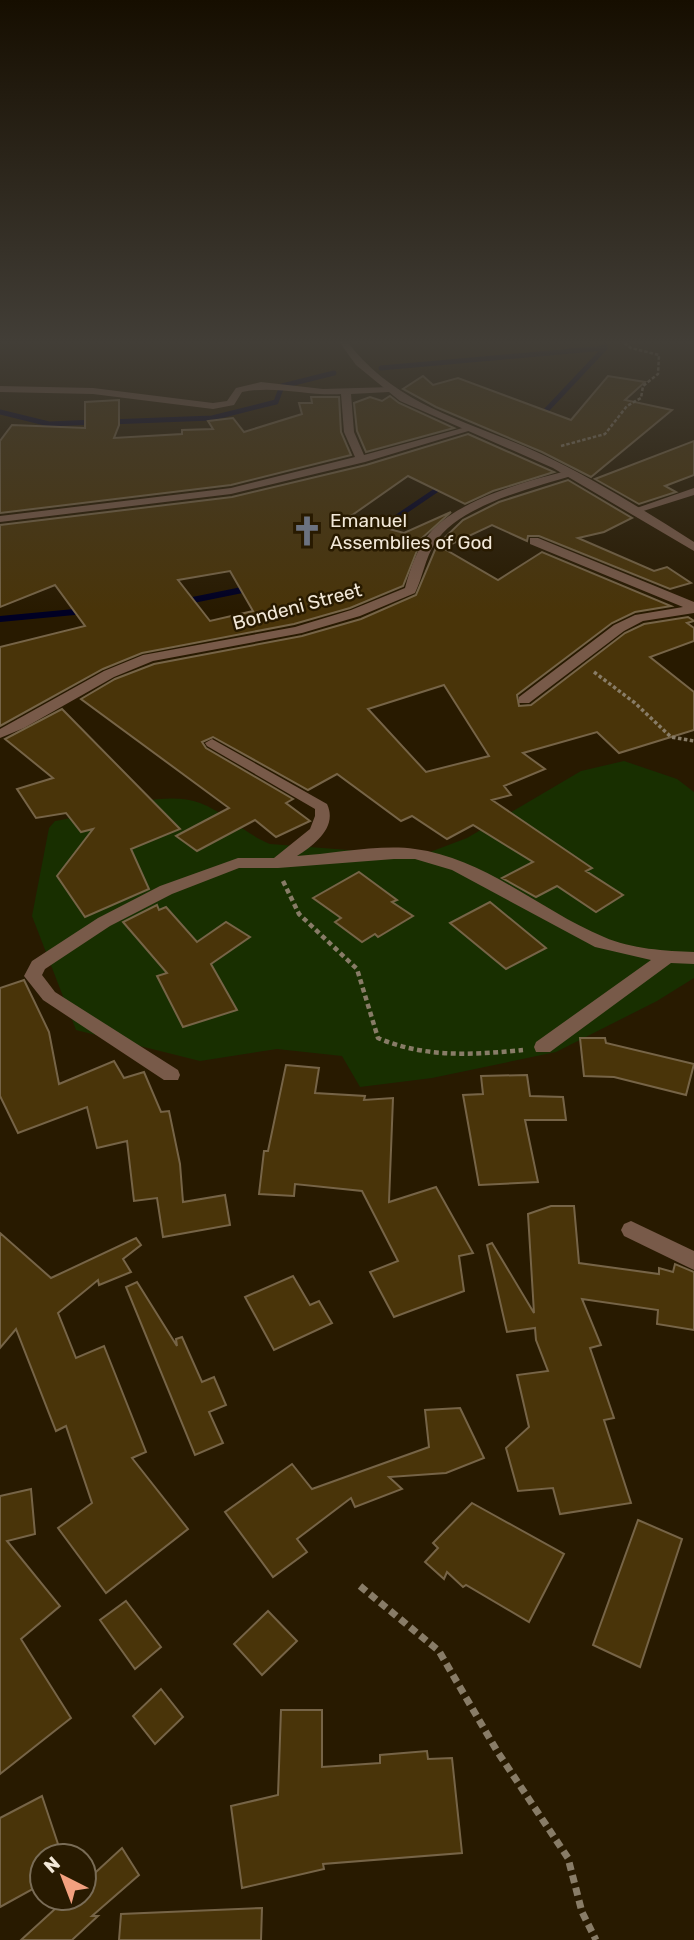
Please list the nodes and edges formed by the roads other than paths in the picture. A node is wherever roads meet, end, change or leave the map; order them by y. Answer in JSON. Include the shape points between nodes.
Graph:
{"nodes":[{"id":1,"x":349,"y":431,"type":"edge"},
{"id":2,"x":465,"y":431,"type":"edge"},
{"id":3,"x":474,"y":431,"type":"edge"},
{"id":4,"x":361,"y":460,"type":"junction"},
{"id":5,"x":570,"y":473,"type":"junction"},
{"id":6,"x":694,"y":491,"type":"edge"},
{"id":7,"x":637,"y":510,"type":"junction"},
{"id":8,"x":0,"y":519,"type":"edge"},
{"id":9,"x":534,"y":541,"type":"dead end"},
{"id":10,"x":694,"y":547,"type":"edge"},
{"id":11,"x":694,"y":608,"type":"edge"},
{"id":12,"x":524,"y":700,"type":"dead end"},
{"id":13,"x":0,"y":734,"type":"edge"},
{"id":14,"x":212,"y":743,"type":"dead end"},
{"id":15,"x":278,"y":863,"type":"junction"},
{"id":16,"x":667,"y":957,"type":"junction"},
{"id":17,"x":694,"y":958,"type":"edge"},
{"id":18,"x":544,"y":1048,"type":"road end"},
{"id":19,"x":171,"y":1075,"type":"dead end"},
{"id":20,"x":631,"y":1230,"type":"dead end"},
{"id":21,"x":694,"y":1261,"type":"edge"}],
"edges":[{"from":1,"to":4,"type":"street"},
{"from":2,"to":4,"type":"street"},
{"from":3,"to":5,"type":"street"},
{"from":4,"to":8,"type":"street","via":[[231,491]]},
{"from":5,"to":7,"type":"street"},
{"from":5,"to":13,"type":"street","name":"Bondeni Street","via":[[484,503],[442,528],[427,549],[411,590],[394,598],[291,631],[135,662]]},
{"from":6,"to":7,"type":"street"},
{"from":7,"to":10,"type":"street"},
{"from":9,"to":11,"type":"street"},
{"from":11,"to":12,"type":"street","via":[[629,623]]},
{"from":14,"to":15,"type":"street","via":[[321,807],[325,818],[319,831]]},
{"from":15,"to":16,"type":"street","via":[[394,854],[437,859],[489,880],[601,943]]},
{"from":15,"to":19,"type":"street","via":[[238,863],[195,876],[104,922],[38,965],[33,976],[49,996]]},
{"from":16,"to":17,"type":"street"},
{"from":16,"to":18,"type":"street"},
{"from":20,"to":21,"type":"street"}]}
